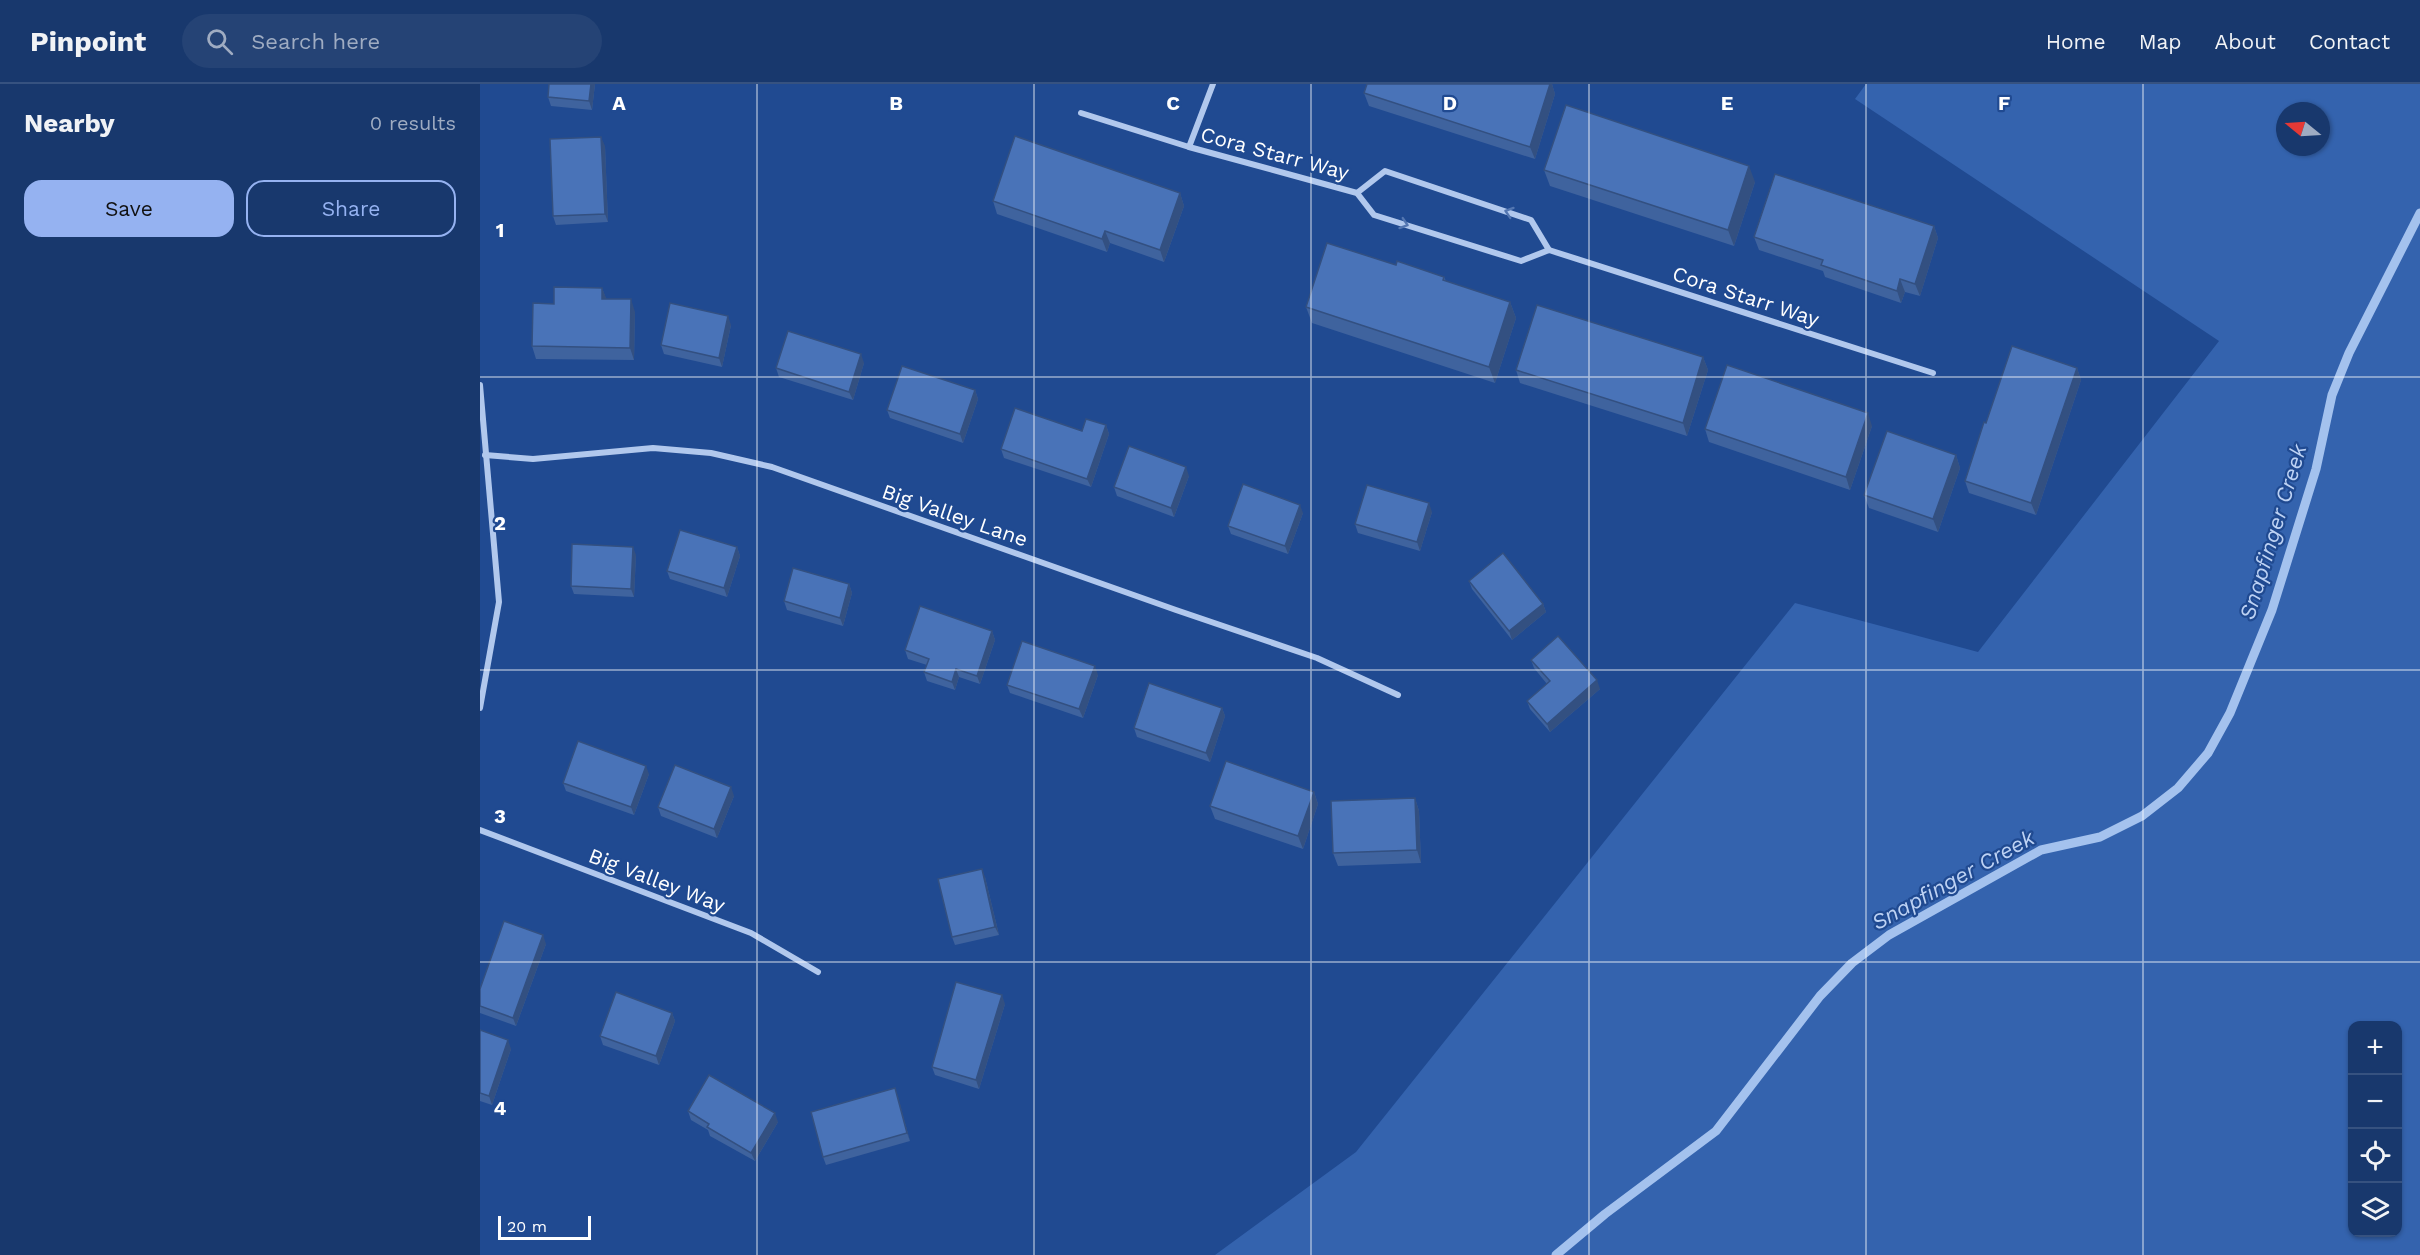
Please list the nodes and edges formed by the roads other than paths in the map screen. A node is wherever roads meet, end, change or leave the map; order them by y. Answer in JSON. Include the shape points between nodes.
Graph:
{"nodes":[{"id":1,"x":1213,"y":84,"type":"edge"},
{"id":2,"x":1081,"y":113,"type":"dead end"},
{"id":3,"x":1189,"y":147,"type":"junction"},
{"id":4,"x":1357,"y":193,"type":"junction"},
{"id":5,"x":1549,"y":250,"type":"junction"},
{"id":6,"x":1934,"y":373,"type":"dead end"},
{"id":7,"x":480,"y":385,"type":"edge"},
{"id":8,"x":485,"y":455,"type":"junction"},
{"id":9,"x":1398,"y":695,"type":"dead end"},
{"id":10,"x":480,"y":708,"type":"edge"},
{"id":11,"x":480,"y":830,"type":"edge"},
{"id":12,"x":818,"y":972,"type":"dead end"}],
"edges":[{"from":1,"to":3,"type":"street"},
{"from":2,"to":3,"type":"street","name":"Cora Starr Way"},
{"from":3,"to":4,"type":"street","name":"Cora Starr Way"},
{"from":4,"to":5,"type":"street","name":"Cora Starr Way","one_way":true,"via":[[1374,215],[1521,261]]},
{"from":5,"to":4,"type":"street","name":"Cora Starr Way","one_way":true,"via":[[1531,220],[1385,171]]},
{"from":5,"to":6,"type":"street","name":"Cora Starr Way"},
{"from":7,"to":8,"type":"street"},
{"from":8,"to":9,"type":"street","name":"Big Valley Lane","via":[[533,459],[653,448],[711,453],[772,467],[1317,658]]},
{"from":8,"to":10,"type":"street","via":[[499,602]]},
{"from":11,"to":12,"type":"street","name":"Big Valley Way","via":[[751,933]]}]}
